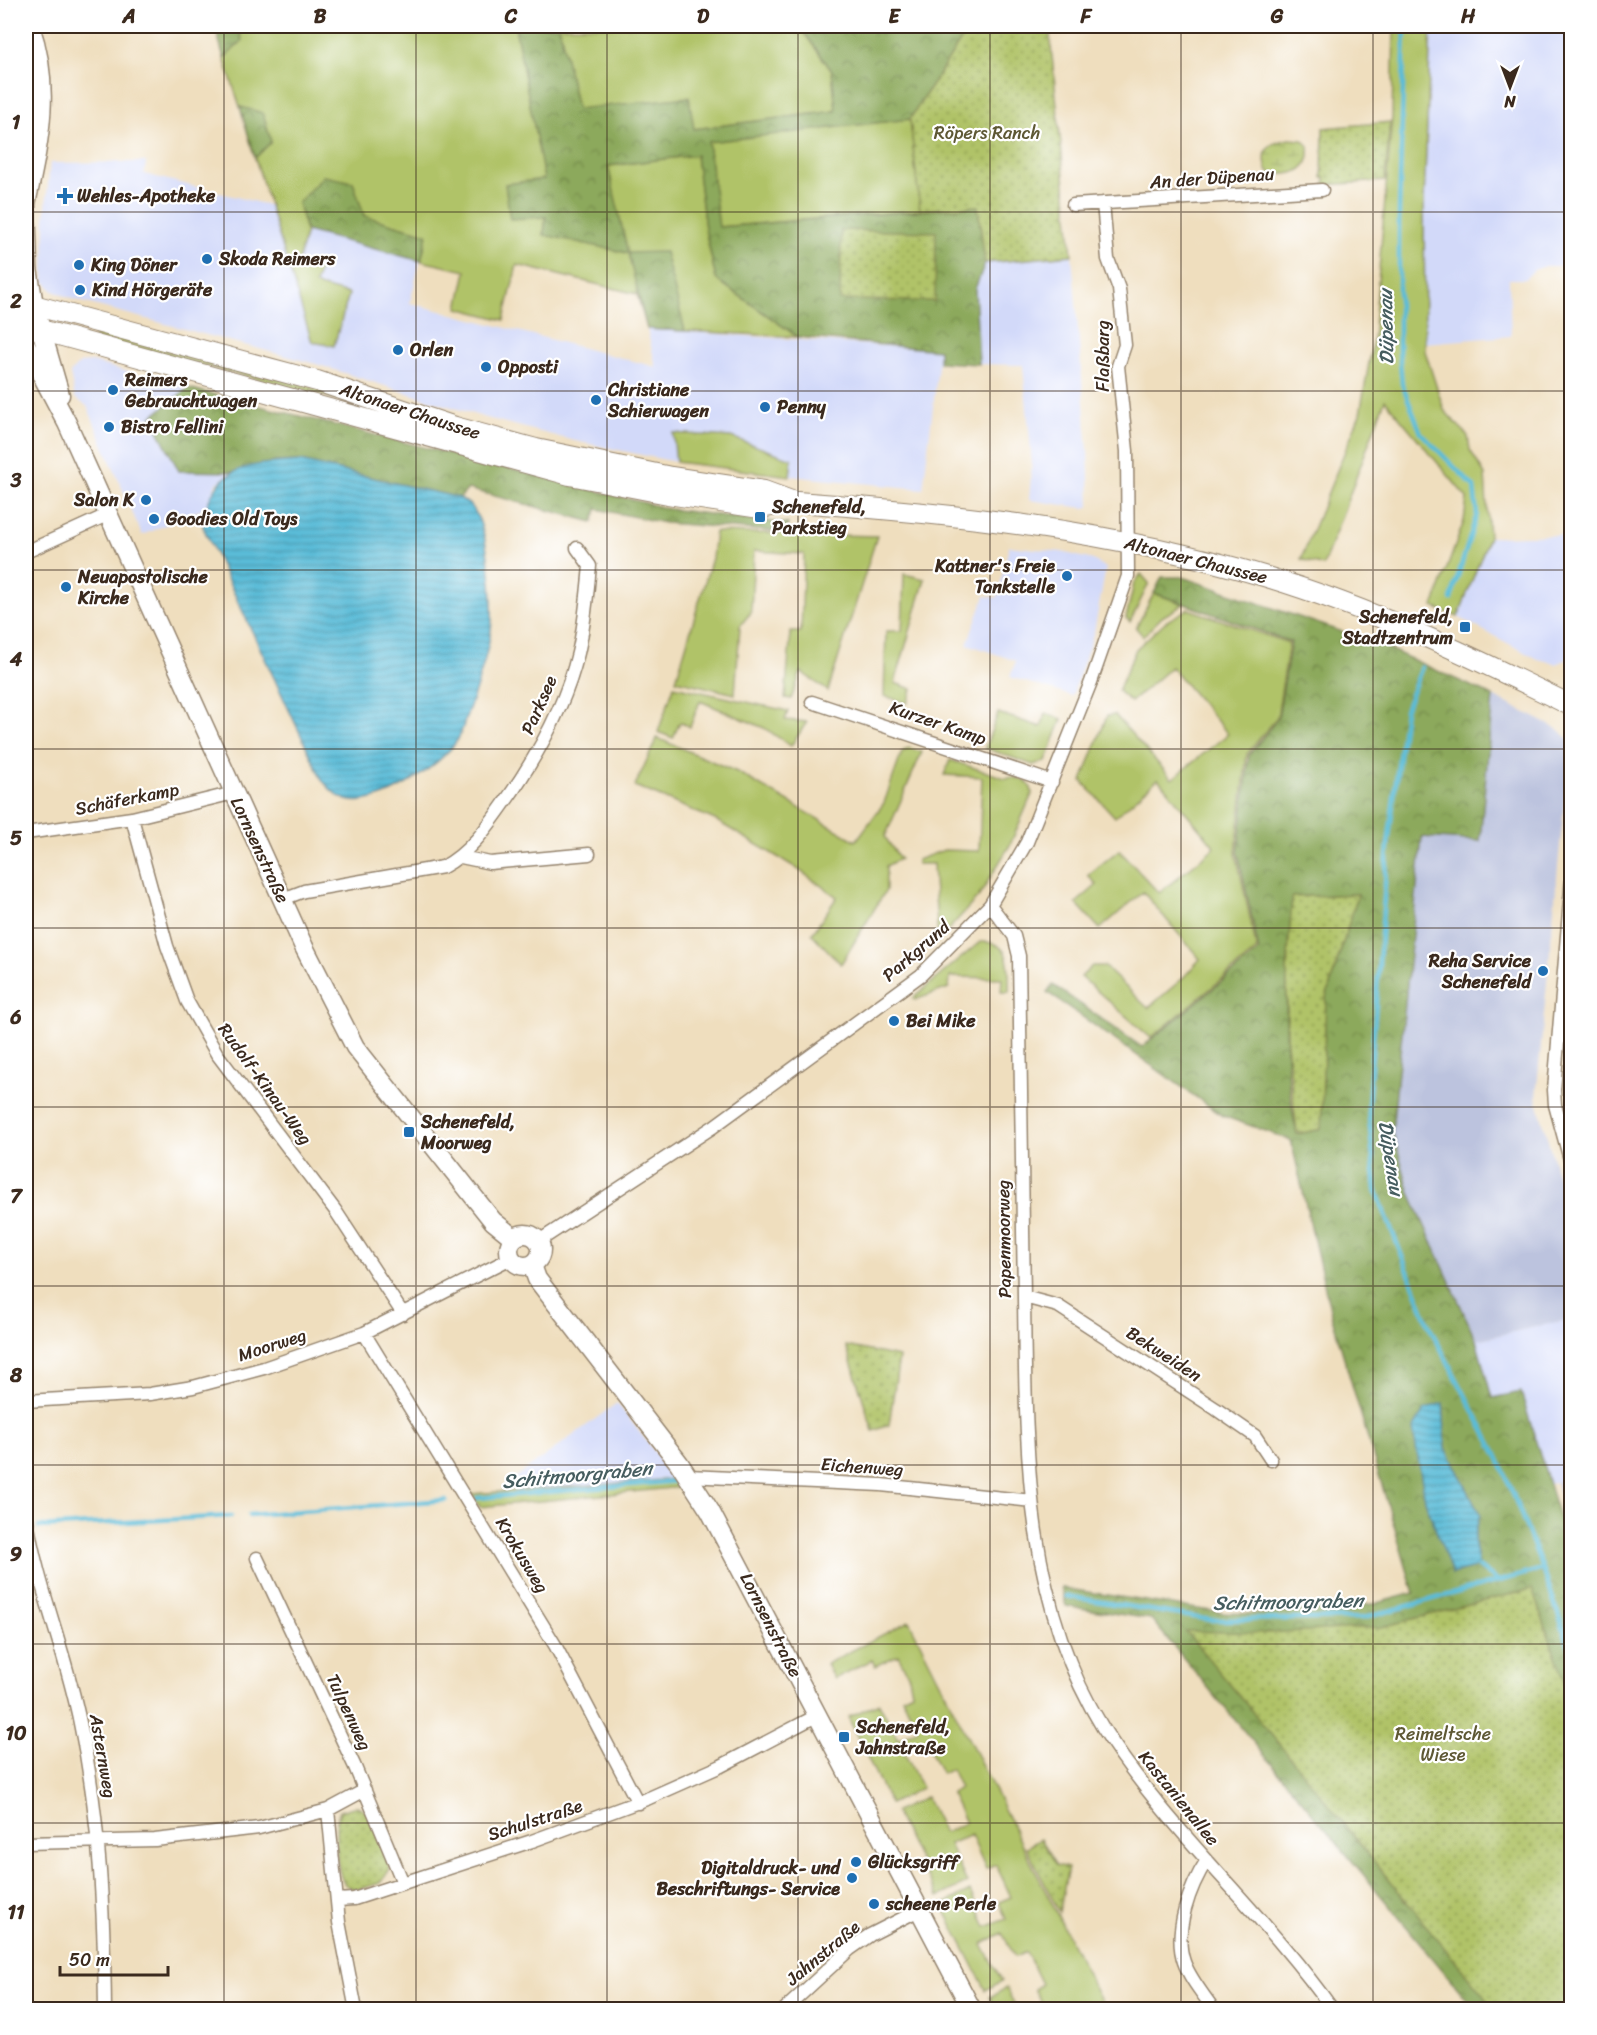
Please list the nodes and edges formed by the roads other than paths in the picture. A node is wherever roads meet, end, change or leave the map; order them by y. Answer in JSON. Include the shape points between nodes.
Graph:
{"nodes":[{"id":1,"x":30,"y":26,"type":"edge"},
{"id":2,"x":32,"y":144,"type":"edge"},
{"id":3,"x":30,"y":163,"type":"edge"},
{"id":4,"x":1322,"y":190,"type":"dead end"},
{"id":5,"x":1103,"y":203,"type":"junction"},
{"id":6,"x":26,"y":204,"type":"edge"},
{"id":7,"x":1073,"y":205,"type":"dead end"},
{"id":8,"x":28,"y":307,"type":"edge"},
{"id":9,"x":34,"y":329,"type":"edge"},
{"id":10,"x":26,"y":345,"type":"edge"},
{"id":11,"x":67,"y":423,"type":"junction"},
{"id":12,"x":797,"y":502,"type":"junction"},
{"id":13,"x":107,"y":515,"type":"junction"},
{"id":14,"x":1128,"y":542,"type":"junction"},
{"id":15,"x":577,"y":548,"type":"dead end"},
{"id":16,"x":26,"y":552,"type":"edge"},
{"id":17,"x":812,"y":702,"type":"dead end"},
{"id":18,"x":1572,"y":706,"type":"edge"},
{"id":19,"x":1052,"y":782,"type":"junction"},
{"id":20,"x":234,"y":793,"type":"junction"},
{"id":21,"x":132,"y":818,"type":"junction"},
{"id":22,"x":26,"y":833,"type":"edge"},
{"id":23,"x":589,"y":854,"type":"dead end"},
{"id":24,"x":461,"y":857,"type":"junction"},
{"id":25,"x":1572,"y":876,"type":"edge"},
{"id":26,"x":283,"y":899,"type":"junction"},
{"id":27,"x":990,"y":905,"type":"junction"},
{"id":28,"x":1572,"y":1167,"type":"edge"},
{"id":29,"x":514,"y":1238,"type":"junction"},
{"id":30,"x":539,"y":1241,"type":"junction"},
{"id":31,"x":511,"y":1257,"type":"junction"},
{"id":32,"x":532,"y":1265,"type":"junction"},
{"id":33,"x":1024,"y":1297,"type":"junction"},
{"id":34,"x":403,"y":1314,"type":"junction"},
{"id":35,"x":364,"y":1333,"type":"junction"},
{"id":36,"x":26,"y":1401,"type":"edge"},
{"id":37,"x":1271,"y":1460,"type":"dead end"},
{"id":38,"x":688,"y":1476,"type":"junction"},
{"id":39,"x":1032,"y":1501,"type":"junction"},
{"id":40,"x":26,"y":1514,"type":"edge"},
{"id":41,"x":257,"y":1558,"type":"dead end"},
{"id":42,"x":38,"y":1575,"type":"junction"},
{"id":43,"x":26,"y":1578,"type":"edge"},
{"id":44,"x":1046,"y":1580,"type":"joint"},
{"id":45,"x":818,"y":1715,"type":"junction"},
{"id":46,"x":365,"y":1790,"type":"junction"},
{"id":47,"x":638,"y":1803,"type":"junction"},
{"id":48,"x":328,"y":1810,"type":"junction"},
{"id":49,"x":99,"y":1842,"type":"junction"},
{"id":50,"x":26,"y":1843,"type":"edge"},
{"id":51,"x":1207,"y":1860,"type":"junction"},
{"id":52,"x":403,"y":1883,"type":"junction"},
{"id":53,"x":337,"y":1900,"type":"junction"},
{"id":54,"x":919,"y":1910,"type":"junction"},
{"id":55,"x":105,"y":2010,"type":"edge"},
{"id":56,"x":356,"y":2010,"type":"edge"},
{"id":57,"x":784,"y":2010,"type":"edge"},
{"id":58,"x":972,"y":2010,"type":"edge"},
{"id":59,"x":1214,"y":2010,"type":"edge"},
{"id":60,"x":1333,"y":2010,"type":"edge"}],
"edges":[{"from":1,"to":2,"type":"street","name":"Lornsenstraße","via":[[39,53],[44,90]]},
{"from":2,"to":3,"type":"street","name":"Lornsenstraße"},
{"from":3,"to":6,"type":"street","name":"Lornsenstraße"},
{"from":4,"to":5,"type":"street","name":"An der Düpenau"},
{"from":5,"to":7,"type":"street"},
{"from":5,"to":14,"type":"street","name":"Flaßbarg","via":[[1108,259],[1119,289],[1125,345],[1118,366],[1126,451]]},
{"from":6,"to":8,"type":"street","name":"Lornsenstraße"},
{"from":8,"to":9,"type":"street","name":"Lornsenstraße"},
{"from":8,"to":12,"type":"main road","name":"Altonaer Chaussee","via":[[317,381],[515,443],[625,468],[764,491]]},
{"from":9,"to":11,"type":"street","name":"Lornsenstraße"},
{"from":9,"to":12,"type":"main road","name":"Altonaer Chaussee","via":[[570,475],[760,508]]},
{"from":10,"to":11,"type":"street","name":"Lornsenstraße"},
{"from":11,"to":13,"type":"street","name":"Lornsenstraße"},
{"from":12,"to":14,"type":"main road","name":"Altonaer Chaussee","via":[[1021,523]]},
{"from":13,"to":16,"type":"street"},
{"from":13,"to":20,"type":"street","name":"Lornsenstraße"},
{"from":14,"to":18,"type":"main road","name":"Altonaer Chaussee","via":[[1268,577],[1372,614]]},
{"from":14,"to":19,"type":"street","name":"Parkgrund","via":[[1128,576]]},
{"from":15,"to":24,"type":"street","name":"Parksee","via":[[590,566],[570,681],[531,766]]},
{"from":17,"to":19,"type":"street","name":"Kurzer Kamp"},
{"from":19,"to":27,"type":"street","name":"Parkgrund","via":[[1027,842]]},
{"from":20,"to":21,"type":"street","name":"Schäferkamp"},
{"from":20,"to":26,"type":"street","name":"Lornsenstraße"},
{"from":21,"to":22,"type":"street","name":"Schäferkamp"},
{"from":21,"to":34,"type":"street","name":"Rudolf-Kinau-Weg","via":[[167,946],[187,1001],[217,1054],[335,1210]]},
{"from":23,"to":24,"type":"street","via":[[490,863]]},
{"from":24,"to":26,"type":"street","name":"Parksee","via":[[443,867],[314,888]]},
{"from":25,"to":28,"type":"street","via":[[1554,1090]]},
{"from":26,"to":29,"type":"street","name":"Lornsenstraße","via":[[313,968],[355,1047],[493,1221]]},
{"from":27,"to":30,"type":"street","name":"Parkgrund","via":[[948,950],[896,993],[687,1145]]},
{"from":27,"to":33,"type":"street","name":"Papenmoorweg","via":[[1014,936],[1019,956]]},
{"from":29,"to":30,"type":"street","via":[[530,1234]]},
{"from":29,"to":31,"type":"street","via":[[509,1247]]},
{"from":30,"to":32,"type":"street","via":[[541,1255]]},
{"from":31,"to":32,"type":"street","via":[[518,1264]]},
{"from":31,"to":34,"type":"street","name":"Moorweg"},
{"from":32,"to":38,"type":"street","name":"Lornsenstraße","via":[[556,1305]]},
{"from":33,"to":37,"type":"street","name":"Bekweiden","via":[[1058,1306],[1216,1409],[1255,1436]]},
{"from":33,"to":39,"type":"street","name":"Papenmoorweg","via":[[1025,1426]]},
{"from":34,"to":35,"type":"street","name":"Moorweg"},
{"from":35,"to":36,"type":"street","name":"Moorweg","via":[[264,1368],[193,1387],[150,1394]]},
{"from":35,"to":47,"type":"street","name":"Krokusweg","via":[[555,1645]]},
{"from":38,"to":39,"type":"street","name":"Eichenweg","via":[[881,1485]]},
{"from":38,"to":45,"type":"street","name":"Lornsenstraße","via":[[731,1547]]},
{"from":39,"to":44,"type":"street","name":"Papenmoorweg"},
{"from":40,"to":42,"type":"street","name":"Asternweg"},
{"from":41,"to":46,"type":"street","name":"Tulpenweg"},
{"from":42,"to":43,"type":"street"},
{"from":42,"to":49,"type":"street","name":"Asternweg","via":[[80,1721]]},
{"from":44,"to":51,"type":"street","name":"Kastanienallee","via":[[1061,1641],[1102,1727],[1134,1773]]},
{"from":45,"to":47,"type":"street","name":"Schulstraße","via":[[721,1767]]},
{"from":45,"to":54,"type":"street","name":"Lornsenstraße"},
{"from":46,"to":48,"type":"street"},
{"from":46,"to":52,"type":"street","name":"Tulpenweg"},
{"from":47,"to":52,"type":"street","name":"Schulstraße"},
{"from":48,"to":49,"type":"street","via":[[260,1828]]},
{"from":48,"to":53,"type":"street"},
{"from":49,"to":50,"type":"street"},
{"from":49,"to":55,"type":"street","name":"Asternweg"},
{"from":51,"to":59,"type":"street","via":[[1189,1900],[1181,1943],[1189,1973]]},
{"from":51,"to":60,"type":"street","name":"Kastanienallee","via":[[1300,1966]]},
{"from":52,"to":53,"type":"street","name":"Schulstraße","via":[[354,1899]]},
{"from":53,"to":56,"type":"street"},
{"from":54,"to":57,"type":"street","name":"Jahnstraße","via":[[850,1949]]},
{"from":54,"to":58,"type":"street","name":"Lornsenstraße"}]}
